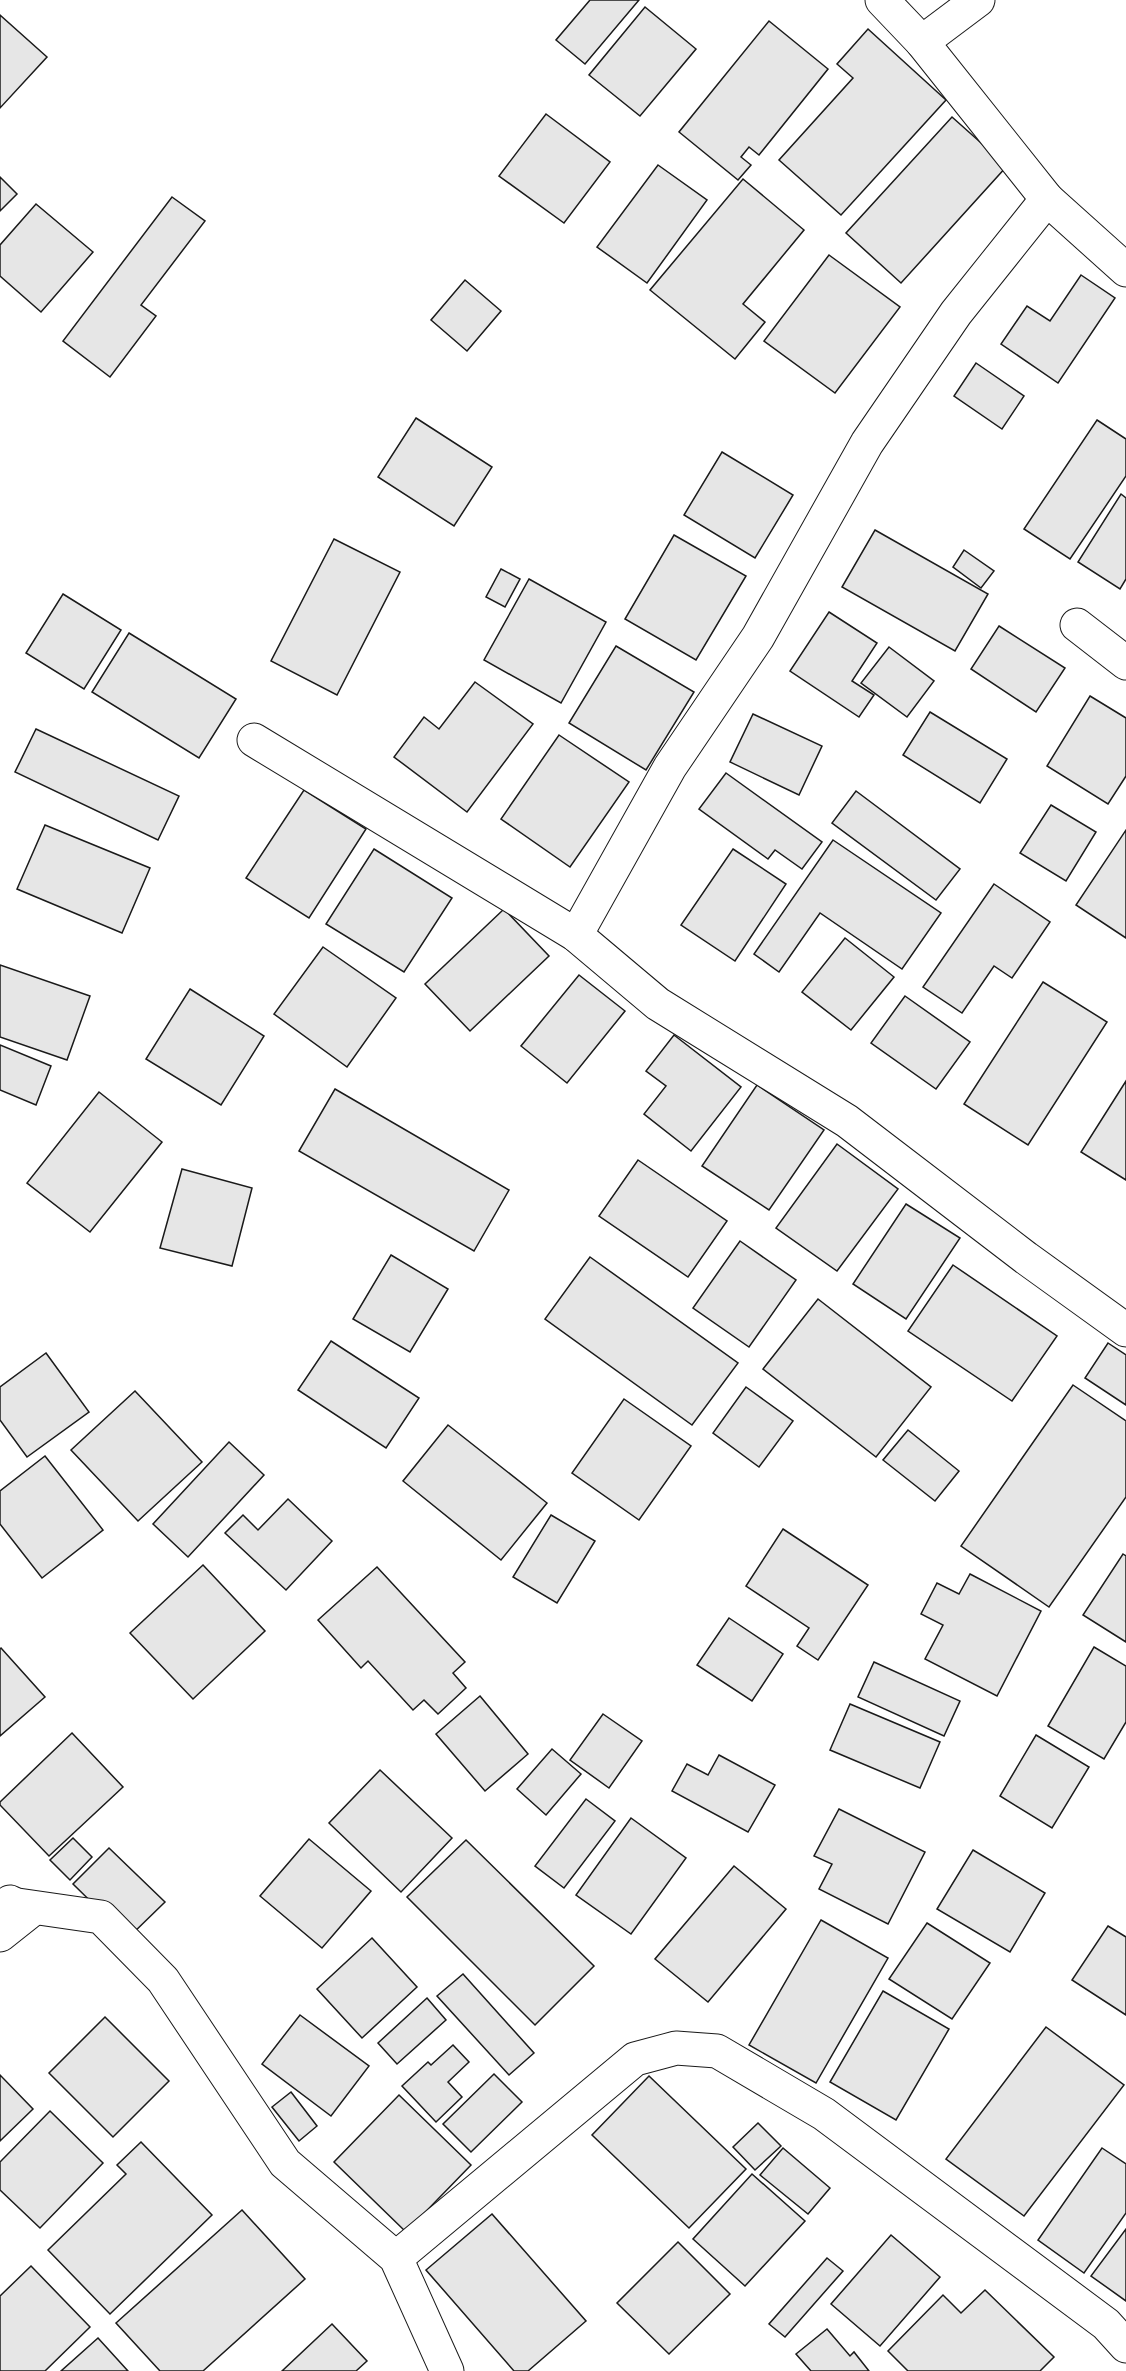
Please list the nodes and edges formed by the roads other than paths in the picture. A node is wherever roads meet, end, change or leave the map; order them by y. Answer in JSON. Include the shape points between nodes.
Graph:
{"nodes":[{"id":1,"x":882,"y":0,"type":"edge"},
{"id":2,"x":978,"y":0,"type":"edge"},
{"id":3,"x":922,"y":42,"type":"junction"},
{"id":4,"x":1047,"y":199,"type":"junction"},
{"id":5,"x":1126,"y":270,"type":"edge"},
{"id":6,"x":1077,"y":625,"type":"dead end"},
{"id":7,"x":1126,"y":663,"type":"edge"},
{"id":8,"x":254,"y":740,"type":"dead end"},
{"id":9,"x":576,"y":935,"type":"junction"},
{"id":10,"x":1126,"y":1330,"type":"edge"},
{"id":11,"x":6,"y":1896,"type":"edge"},
{"id":12,"x":0,"y":1935,"type":"edge"},
{"id":13,"x":396,"y":2258,"type":"junction"},
{"id":14,"x":1126,"y":2346,"type":"edge"},
{"id":15,"x":1126,"y":2363,"type":"edge"},
{"id":16,"x":447,"y":2371,"type":"edge"},
{"id":17,"x":1115,"y":2371,"type":"edge"}],
"edges":[{"from":1,"to":3,"type":"street"},
{"from":2,"to":3,"type":"street"},
{"from":3,"to":4,"type":"street"},
{"from":4,"to":5,"type":"street"},
{"from":4,"to":9,"type":"street","via":[[956,313],[867,443],[758,637],[670,767]]},
{"from":6,"to":7,"type":"street"},
{"from":8,"to":9,"type":"street"},
{"from":9,"to":10,"type":"street","via":[[658,1004],[847,1121]]},
{"from":11,"to":12,"type":"street","via":[[28,1912]]},
{"from":11,"to":13,"type":"street","via":[[101,1917],[164,1980],[285,2163]]},
{"from":13,"to":14,"type":"street","via":[[635,2059],[676,2048],[717,2051],[824,2114],[1106,2324]]},
{"from":13,"to":16,"type":"street"},
{"from":15,"to":17,"type":"street"}]}
